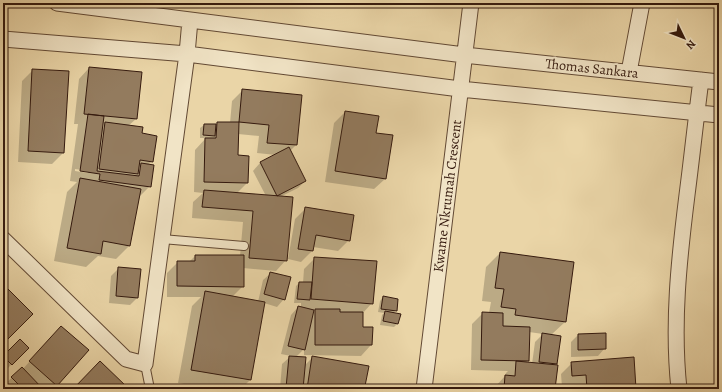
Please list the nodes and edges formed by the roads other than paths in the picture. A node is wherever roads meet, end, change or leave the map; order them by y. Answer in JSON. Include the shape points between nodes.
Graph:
{"nodes":[{"id":1,"x":57,"y":3,"type":"edge"},
{"id":2,"x":471,"y":3,"type":"edge"},
{"id":3,"x":642,"y":3,"type":"edge"},
{"id":4,"x":190,"y":20,"type":"junction"},
{"id":5,"x":3,"y":39,"type":"edge"},
{"id":6,"x":187,"y":54,"type":"junction"},
{"id":7,"x":464,"y":55,"type":"junction"},
{"id":8,"x":629,"y":72,"type":"junction"},
{"id":9,"x":701,"y":80,"type":"junction"},
{"id":10,"x":719,"y":82,"type":"edge"},
{"id":11,"x":460,"y":89,"type":"junction"},
{"id":12,"x":697,"y":112,"type":"junction"},
{"id":13,"x":719,"y":115,"type":"edge"},
{"id":14,"x":3,"y":239,"type":"edge"},
{"id":15,"x":162,"y":239,"type":"junction"},
{"id":16,"x":244,"y":246,"type":"dead end"},
{"id":17,"x":145,"y":364,"type":"junction"},
{"id":18,"x":150,"y":389,"type":"edge"},
{"id":19,"x":424,"y":389,"type":"edge"},
{"id":20,"x":679,"y":389,"type":"edge"}],
"edges":[{"from":1,"to":4,"type":"street","name":"Thomas Sankara"},
{"from":2,"to":7,"type":"street","name":"Kwame Nkrumah Crescent"},
{"from":3,"to":8,"type":"street"},
{"from":4,"to":6,"type":"street"},
{"from":4,"to":7,"type":"street","name":"Thomas Sankara"},
{"from":5,"to":6,"type":"street"},
{"from":6,"to":11,"type":"street"},
{"from":6,"to":15,"type":"street"},
{"from":7,"to":8,"type":"street","name":"Thomas Sankara"},
{"from":7,"to":11,"type":"street","name":"Kwame Nkrumah Crescent"},
{"from":8,"to":9,"type":"street","name":"Thomas Sankara"},
{"from":9,"to":10,"type":"street","name":"Thomas Sankara"},
{"from":9,"to":12,"type":"street"},
{"from":11,"to":12,"type":"street"},
{"from":11,"to":19,"type":"street","name":"Kwame Nkrumah Crescent"},
{"from":12,"to":13,"type":"street"},
{"from":12,"to":20,"type":"street","via":[[676,299]]},
{"from":14,"to":17,"type":"street","via":[[126,359]]},
{"from":15,"to":16,"type":"lane"},
{"from":15,"to":17,"type":"street"},
{"from":17,"to":18,"type":"lane"}]}
